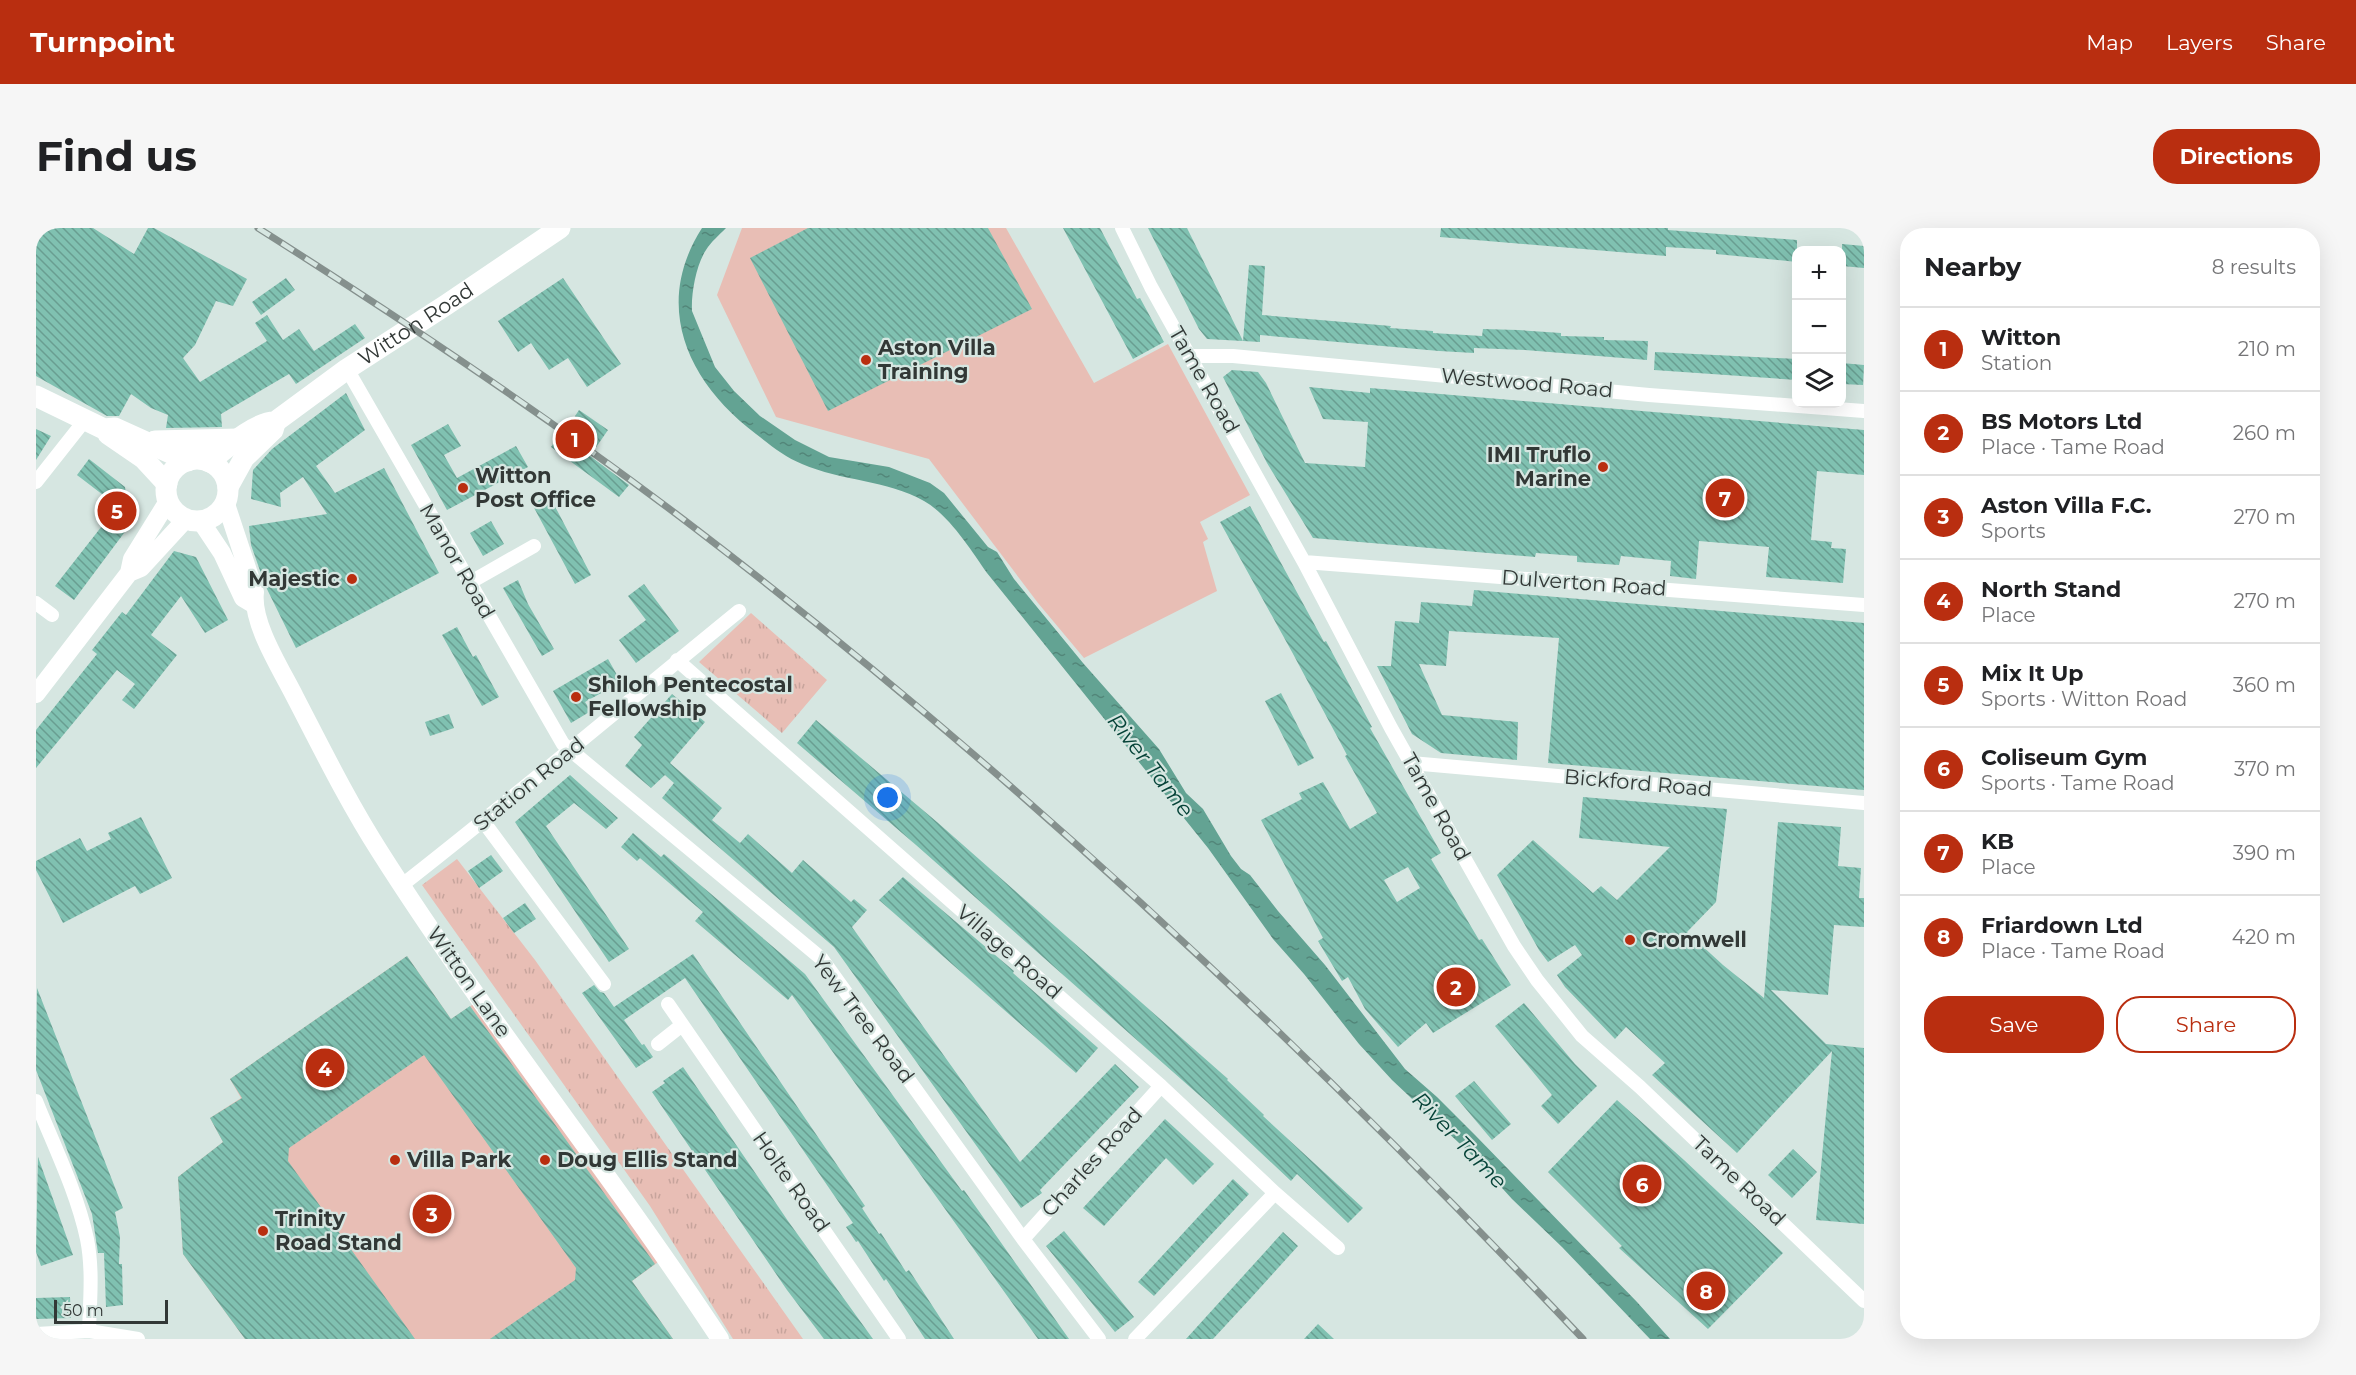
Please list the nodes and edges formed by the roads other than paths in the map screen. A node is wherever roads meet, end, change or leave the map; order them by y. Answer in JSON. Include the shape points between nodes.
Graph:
{"nodes":[{"id":1,"x":560,"y":228,"type":"edge"},
{"id":2,"x":1122,"y":228,"type":"edge"},
{"id":3,"x":1190,"y":356,"type":"junction"},
{"id":4,"x":346,"y":369,"type":"junction"},
{"id":5,"x":36,"y":396,"type":"edge"},
{"id":6,"x":1864,"y":411,"type":"edge"},
{"id":7,"x":85,"y":420,"type":"junction"},
{"id":8,"x":275,"y":422,"type":"junction"},
{"id":9,"x":104,"y":429,"type":"junction"},
{"id":10,"x":238,"y":439,"type":"junction"},
{"id":11,"x":146,"y":440,"type":"junction"},
{"id":12,"x":188,"y":461,"type":"junction"},
{"id":13,"x":209,"y":462,"type":"junction"},
{"id":14,"x":36,"y":482,"type":"edge"},
{"id":15,"x":167,"y":493,"type":"junction"},
{"id":16,"x":227,"y":494,"type":"junction"},
{"id":17,"x":193,"y":519,"type":"junction"},
{"id":18,"x":534,"y":546,"type":"dead end"},
{"id":19,"x":1304,"y":562,"type":"junction"},
{"id":20,"x":129,"y":573,"type":"junction"},
{"id":21,"x":469,"y":583,"type":"junction"},
{"id":22,"x":36,"y":603,"type":"edge"},
{"id":23,"x":253,"y":604,"type":"junction"},
{"id":24,"x":1864,"y":605,"type":"edge"},
{"id":25,"x":738,"y":611,"type":"dead end"},
{"id":26,"x":52,"y":615,"type":"dead end"},
{"id":27,"x":677,"y":660,"type":"junction"},
{"id":28,"x":36,"y":694,"type":"edge"},
{"id":29,"x":570,"y":752,"type":"junction"},
{"id":30,"x":1411,"y":763,"type":"junction"},
{"id":31,"x":1864,"y":802,"type":"edge"},
{"id":32,"x":483,"y":821,"type":"junction"},
{"id":33,"x":402,"y":885,"type":"junction"},
{"id":34,"x":604,"y":984,"type":"dead end"},
{"id":35,"x":668,"y":1004,"type":"dead end"},
{"id":36,"x":682,"y":1025,"type":"junction"},
{"id":37,"x":658,"y":1044,"type":"dead end"},
{"id":38,"x":1161,"y":1086,"type":"junction"},
{"id":39,"x":36,"y":1101,"type":"edge"},
{"id":40,"x":1275,"y":1193,"type":"junction"},
{"id":41,"x":1023,"y":1239,"type":"junction"},
{"id":42,"x":1338,"y":1248,"type":"dead end"},
{"id":43,"x":1864,"y":1301,"type":"edge"},
{"id":44,"x":89,"y":1331,"type":"junction"},
{"id":45,"x":36,"y":1334,"type":"edge"},
{"id":46,"x":138,"y":1339,"type":"edge"},
{"id":47,"x":720,"y":1339,"type":"edge"},
{"id":48,"x":899,"y":1339,"type":"edge"},
{"id":49,"x":1099,"y":1339,"type":"edge"},
{"id":50,"x":1135,"y":1339,"type":"edge"}],
"edges":[{"from":1,"to":4,"type":"main road","name":"Witton Road"},
{"from":2,"to":3,"type":"street","name":"Tame Road"},
{"from":3,"to":6,"type":"street","name":"Westwood Road","via":[[1233,356]]},
{"from":3,"to":19,"type":"street","name":"Tame Road"},
{"from":4,"to":8,"type":"main road","name":"Witton Road"},
{"from":4,"to":21,"type":"street","name":"Manor Road"},
{"from":5,"to":7,"type":"main road"},
{"from":7,"to":9,"type":"main road"},
{"from":7,"to":14,"type":"street"},
{"from":8,"to":10,"type":"main road","name":"Witton Road"},
{"from":8,"to":16,"type":"main road","name":"Witton Road","via":[[273,430],[237,468]]},
{"from":9,"to":11,"type":"main road","via":[[115,428]]},
{"from":9,"to":15,"type":"main road","via":[[143,458]]},
{"from":10,"to":11,"type":"main road"},
{"from":10,"to":13,"type":"main road","name":"Witton Road"},
{"from":11,"to":12,"type":"main road"},
{"from":12,"to":13,"type":"main road"},
{"from":12,"to":15,"type":"main road","via":[[174,470]]},
{"from":13,"to":16,"type":"main road","via":[[223,474]]},
{"from":15,"to":17,"type":"main road","via":[[177,514]]},
{"from":15,"to":20,"type":"main road","via":[[132,559]]},
{"from":16,"to":17,"type":"main road","via":[[218,513]]},
{"from":16,"to":23,"type":"main road","name":"Witton Lane","via":[[255,592]]},
{"from":17,"to":20,"type":"main road","via":[[141,568]]},
{"from":17,"to":23,"type":"main road","name":"Witton Lane","via":[[222,553],[243,598]]},
{"from":18,"to":21,"type":"street"},
{"from":19,"to":24,"type":"street","name":"Dulverton Road"},
{"from":19,"to":30,"type":"street","name":"Tame Road"},
{"from":20,"to":28,"type":"main road"},
{"from":21,"to":29,"type":"street","name":"Manor Road"},
{"from":22,"to":26,"type":"street"},
{"from":23,"to":33,"type":"main road","name":"Witton Lane","via":[[262,630],[337,778]]},
{"from":25,"to":27,"type":"street","name":"Station Road"},
{"from":27,"to":29,"type":"street","name":"Station Road"},
{"from":27,"to":38,"type":"street","name":"Village Road"},
{"from":29,"to":32,"type":"street","name":"Station Road"},
{"from":29,"to":41,"type":"street","name":"Yew Tree Road","via":[[822,959]]},
{"from":30,"to":31,"type":"street","name":"Bickford Road"},
{"from":30,"to":43,"type":"street","name":"Tame Road","via":[[1514,946],[1582,1036],[1658,1103]]},
{"from":32,"to":33,"type":"street","name":"Station Road"},
{"from":32,"to":34,"type":"street"},
{"from":33,"to":47,"type":"main road","name":"Witton Lane"},
{"from":35,"to":36,"type":"street","name":"Holte Road"},
{"from":36,"to":37,"type":"street"},
{"from":36,"to":48,"type":"street","name":"Holte Road"},
{"from":38,"to":40,"type":"street","name":"Village Road"},
{"from":38,"to":41,"type":"street","name":"Charles Road"},
{"from":39,"to":44,"type":"street","via":[[80,1212],[87,1241]]},
{"from":40,"to":42,"type":"street","name":"Village Road"},
{"from":40,"to":50,"type":"street"},
{"from":41,"to":49,"type":"street","name":"Yew Tree Road"},
{"from":44,"to":45,"type":"street"},
{"from":44,"to":46,"type":"street"}]}
